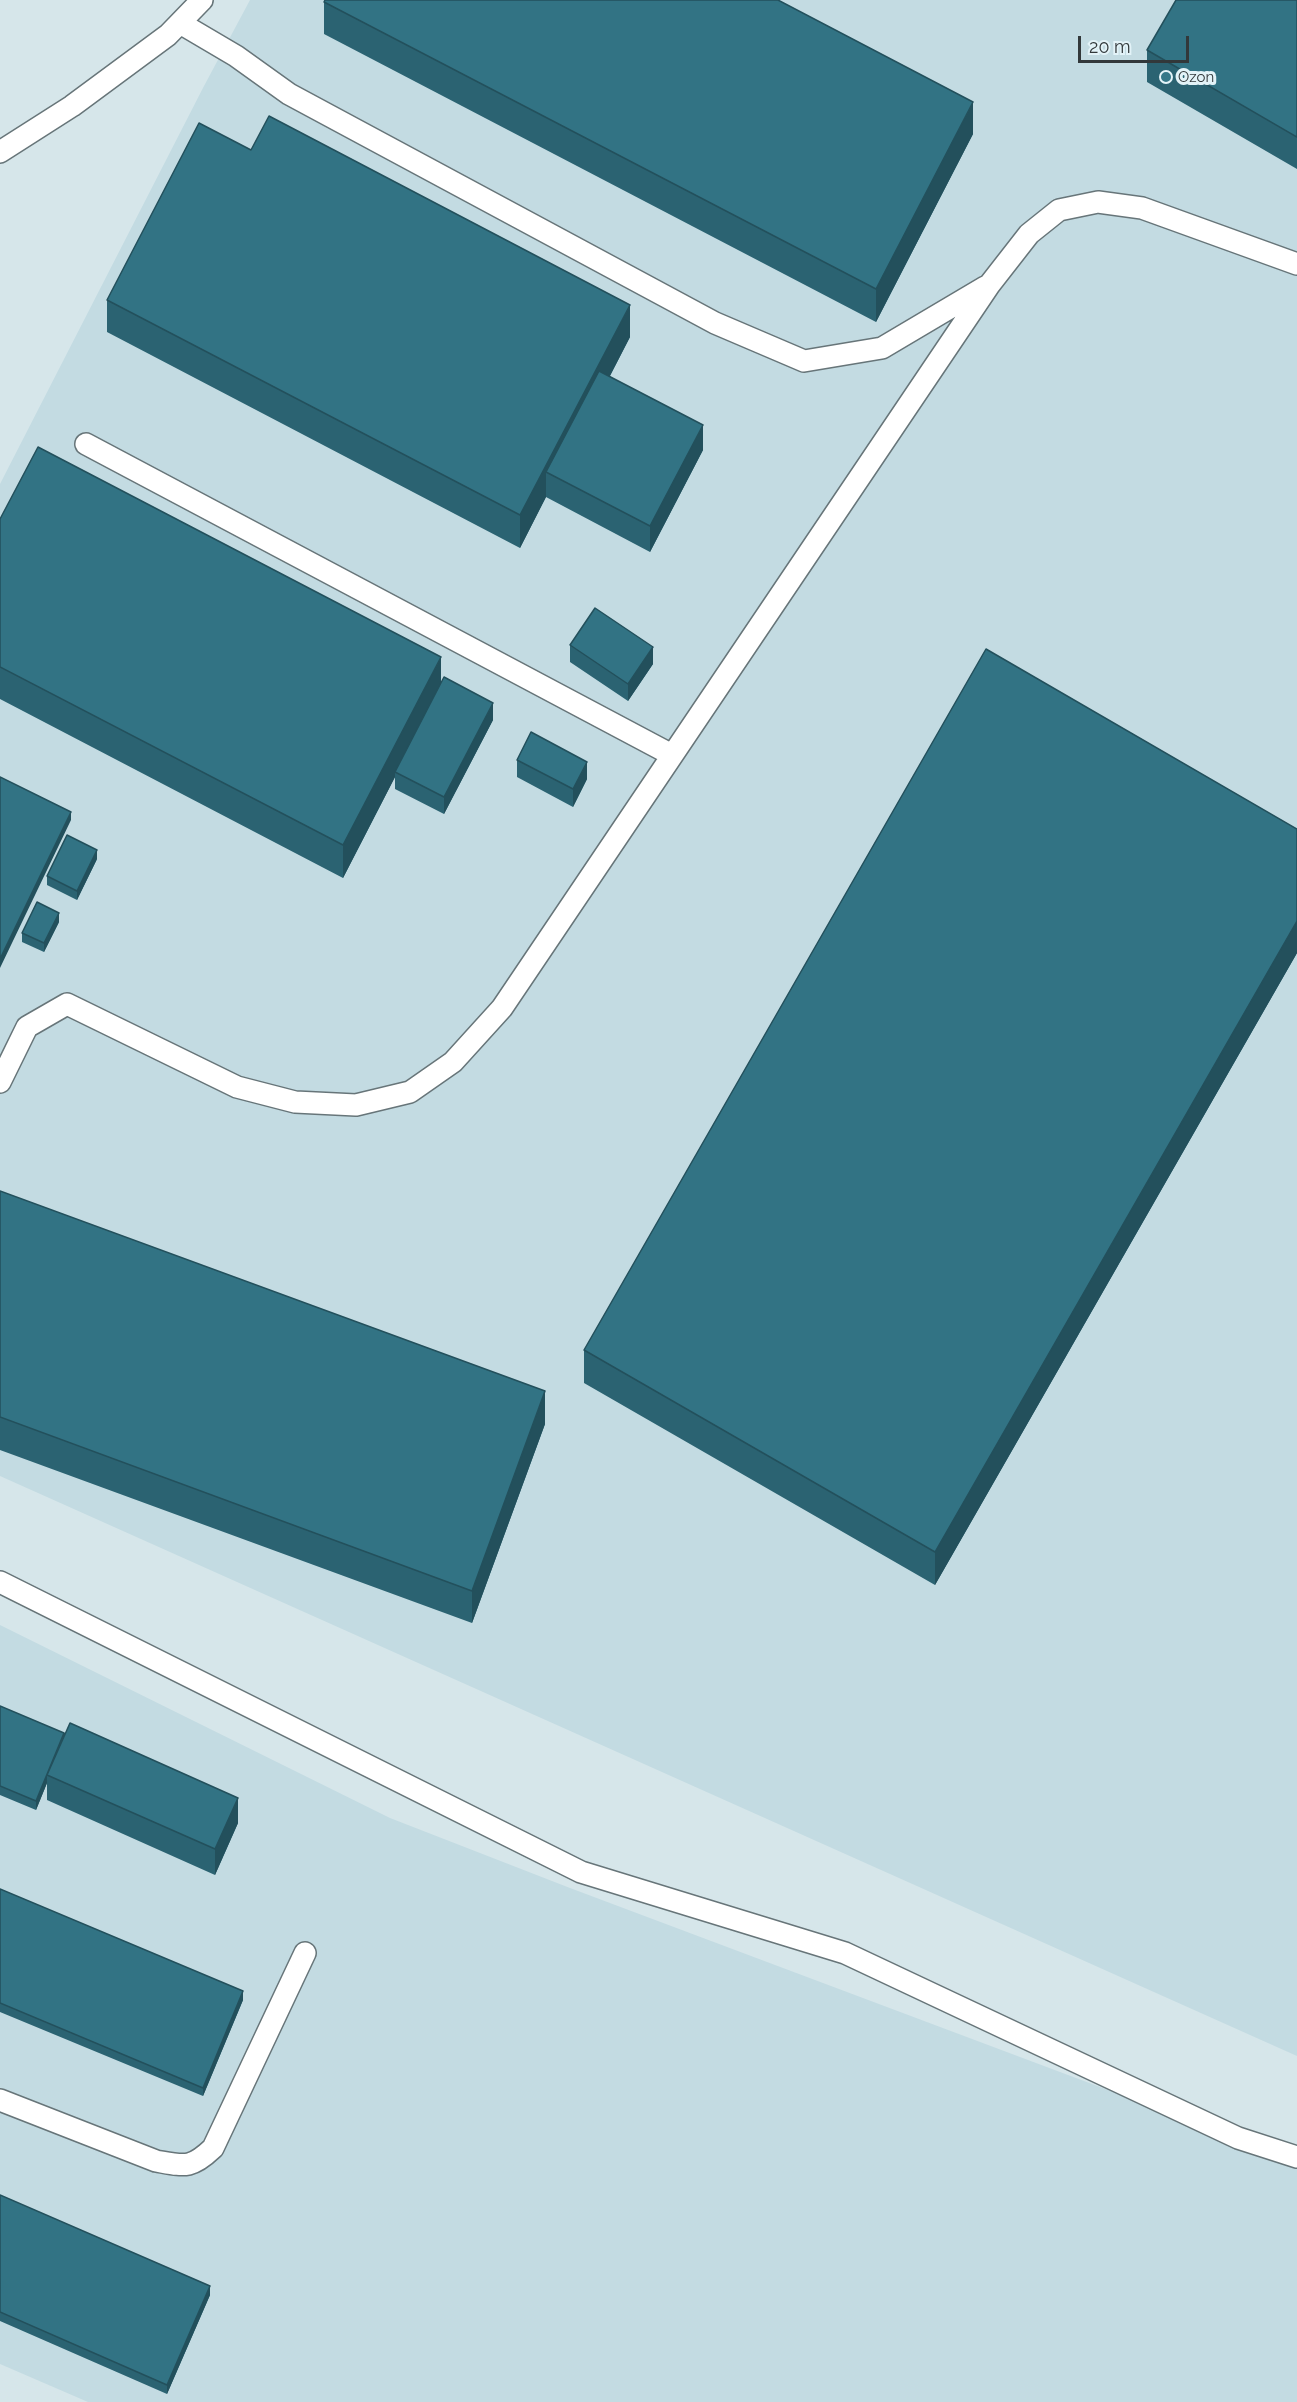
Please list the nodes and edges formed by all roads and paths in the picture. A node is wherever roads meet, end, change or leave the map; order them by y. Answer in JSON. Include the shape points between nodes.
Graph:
{"nodes":[{"id":1,"x":202,"y":0,"type":"edge"},
{"id":2,"x":180,"y":23,"type":"junction"},
{"id":3,"x":0,"y":152,"type":"edge"},
{"id":4,"x":1297,"y":264,"type":"edge"},
{"id":5,"x":990,"y":284,"type":"junction"},
{"id":6,"x":86,"y":444,"type":"dead end"},
{"id":7,"x":672,"y":755,"type":"junction"},
{"id":8,"x":0,"y":1082,"type":"edge"},
{"id":9,"x":0,"y":1582,"type":"edge"},
{"id":10,"x":305,"y":1953,"type":"dead end"},
{"id":11,"x":0,"y":2100,"type":"edge"},
{"id":12,"x":1297,"y":2157,"type":"edge"}],
"edges":[{"from":1,"to":2,"type":"lane"},
{"from":2,"to":3,"type":"lane","via":[[72,106]]},
{"from":2,"to":5,"type":"lane","via":[[289,94],[715,323],[804,361],[882,348]]},
{"from":4,"to":5,"type":"lane","via":[[1142,208],[1098,202],[1059,210],[1029,234]]},
{"from":5,"to":7,"type":"lane"},
{"from":6,"to":7,"type":"lane"},
{"from":7,"to":8,"type":"lane","via":[[502,1008],[453,1062],[410,1092],[356,1105],[295,1102],[271,1096],[237,1087],[67,1005],[27,1027]]},
{"from":9,"to":12,"type":"lane","via":[[581,1872],[845,1953],[1238,2138]]},
{"from":10,"to":11,"type":"lane","via":[[213,2148],[198,2162],[179,2165],[156,2161]]}]}
